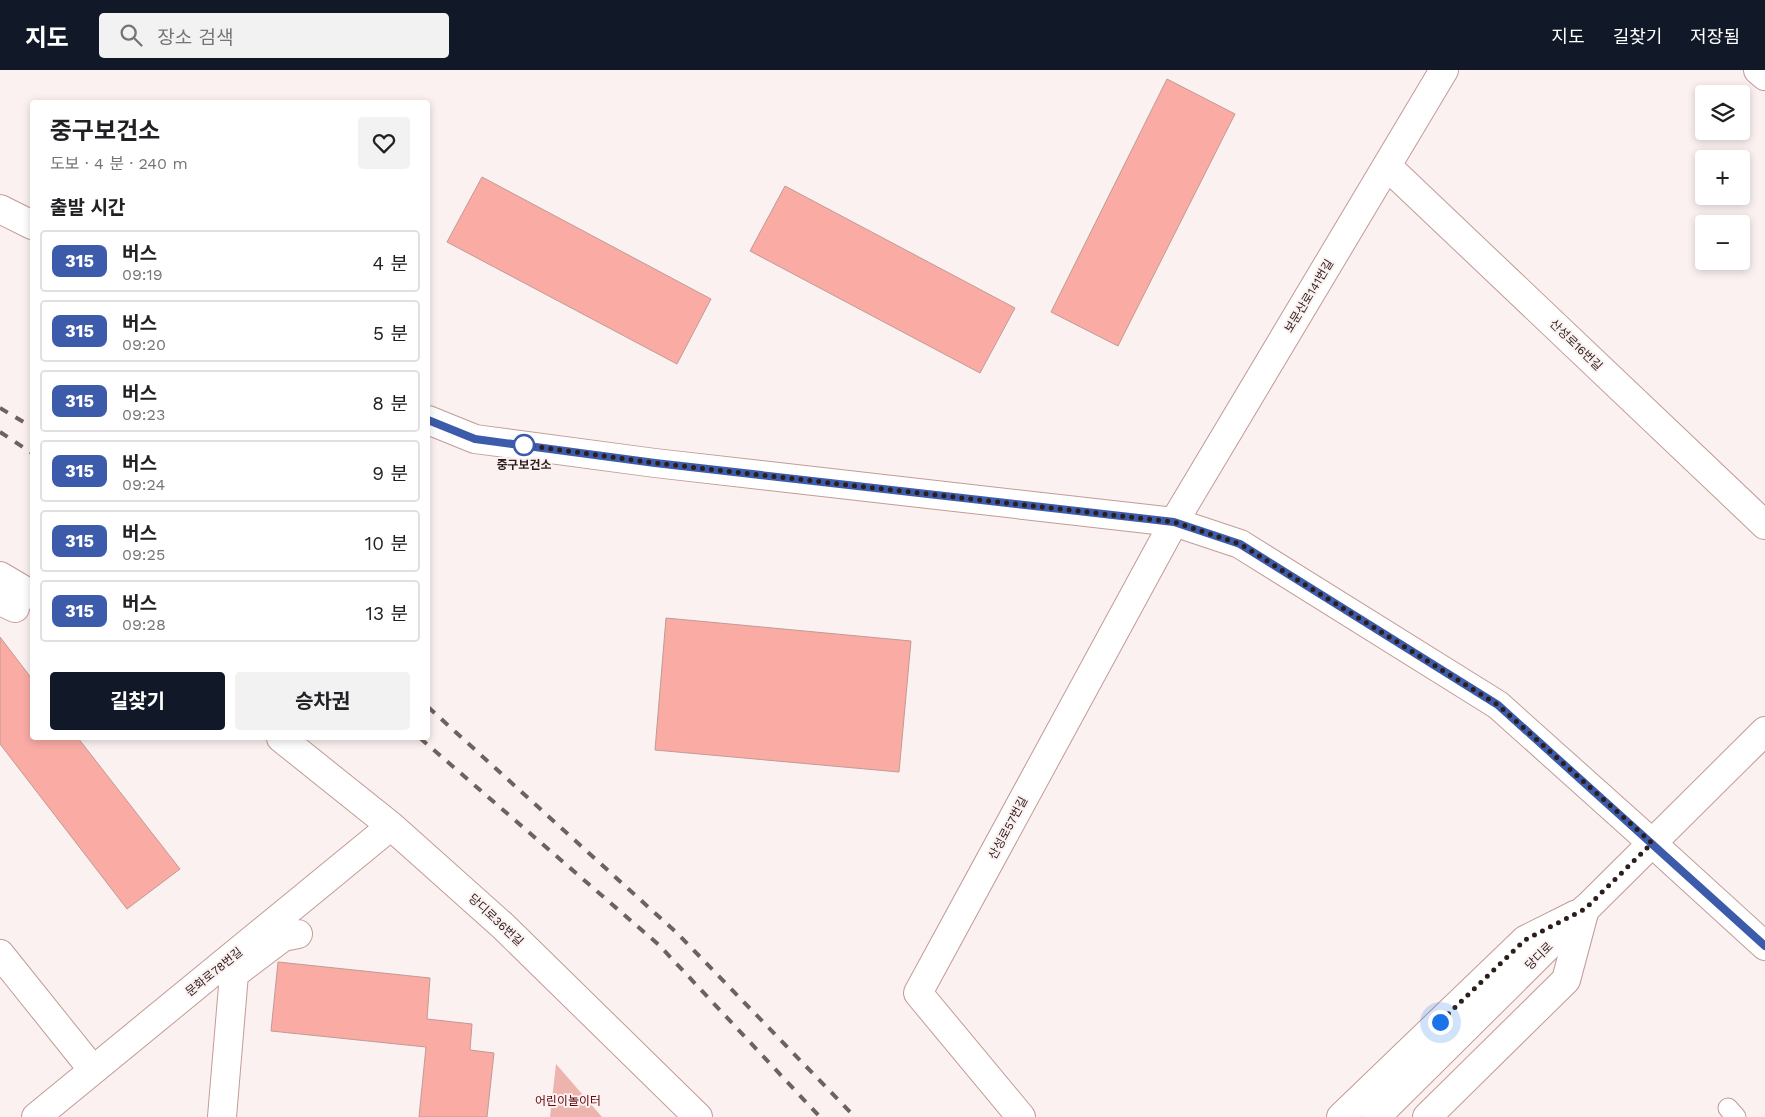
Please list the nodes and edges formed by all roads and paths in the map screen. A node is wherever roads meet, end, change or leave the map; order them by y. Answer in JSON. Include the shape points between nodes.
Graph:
{"nodes":[{"id":1,"x":1444,"y":70,"type":"edge"},
{"id":2,"x":1758,"y":70,"type":"edge"},
{"id":3,"x":1765,"y":76,"type":"edge"},
{"id":4,"x":1387,"y":166,"type":"junction"},
{"id":5,"x":0,"y":209,"type":"edge"},
{"id":6,"x":30,"y":224,"type":"edge"},
{"id":7,"x":430,"y":421,"type":"edge"},
{"id":8,"x":1174,"y":522,"type":"junction"},
{"id":9,"x":1765,"y":525,"type":"edge"},
{"id":10,"x":0,"y":576,"type":"edge"},
{"id":11,"x":16,"y":601,"type":"edge"},
{"id":12,"x":1765,"y":731,"type":"edge"},
{"id":13,"x":284,"y":740,"type":"edge"},
{"id":14,"x":391,"y":826,"type":"junction"},
{"id":15,"x":1652,"y":843,"type":"junction"},
{"id":16,"x":1585,"y":909,"type":"junction"},
{"id":17,"x":298,"y":934,"type":"dead end"},
{"id":18,"x":1765,"y":946,"type":"edge"},
{"id":19,"x":0,"y":954,"type":"edge"},
{"id":20,"x":93,"y":1070,"type":"junction"},
{"id":21,"x":36,"y":1117,"type":"edge"},
{"id":22,"x":222,"y":1117,"type":"edge"},
{"id":23,"x":698,"y":1117,"type":"edge"},
{"id":24,"x":1021,"y":1117,"type":"edge"},
{"id":25,"x":1341,"y":1117,"type":"edge"},
{"id":26,"x":1376,"y":1117,"type":"edge"},
{"id":27,"x":1427,"y":1117,"type":"edge"}],
"edges":[{"from":1,"to":4,"type":"street","name":"보문산로141번길"},
{"from":2,"to":3,"type":"street"},
{"from":4,"to":8,"type":"street","name":"보문산로141번길"},
{"from":4,"to":9,"type":"street","name":"산성로16번길"},
{"from":5,"to":6,"type":"street"},
{"from":7,"to":8,"type":"street","via":[[475,439],[655,463]]},
{"from":8,"to":15,"type":"street","via":[[1240,544],[1498,705]]},
{"from":8,"to":24,"type":"street","name":"산성로57번길","via":[[918,993]]},
{"from":10,"to":11,"type":"street"},
{"from":12,"to":15,"type":"street","name":"당디로"},
{"from":13,"to":14,"type":"street","name":"당디로36번길"},
{"from":14,"to":20,"type":"street","name":"문화로78번길"},
{"from":14,"to":23,"type":"street","name":"당디로36번길","via":[[503,926]]},
{"from":15,"to":16,"type":"street","name":"당디로"},
{"from":15,"to":18,"type":"street"},
{"from":16,"to":25,"type":"street","via":[[1525,940]]},
{"from":16,"to":26,"type":"street","name":"당디로"},
{"from":16,"to":27,"type":"street","via":[[1566,980]]},
{"from":17,"to":22,"type":"street","via":[[283,937],[234,974]]},
{"from":19,"to":20,"type":"street"},
{"from":20,"to":21,"type":"street","name":"문화로78번길"}]}
